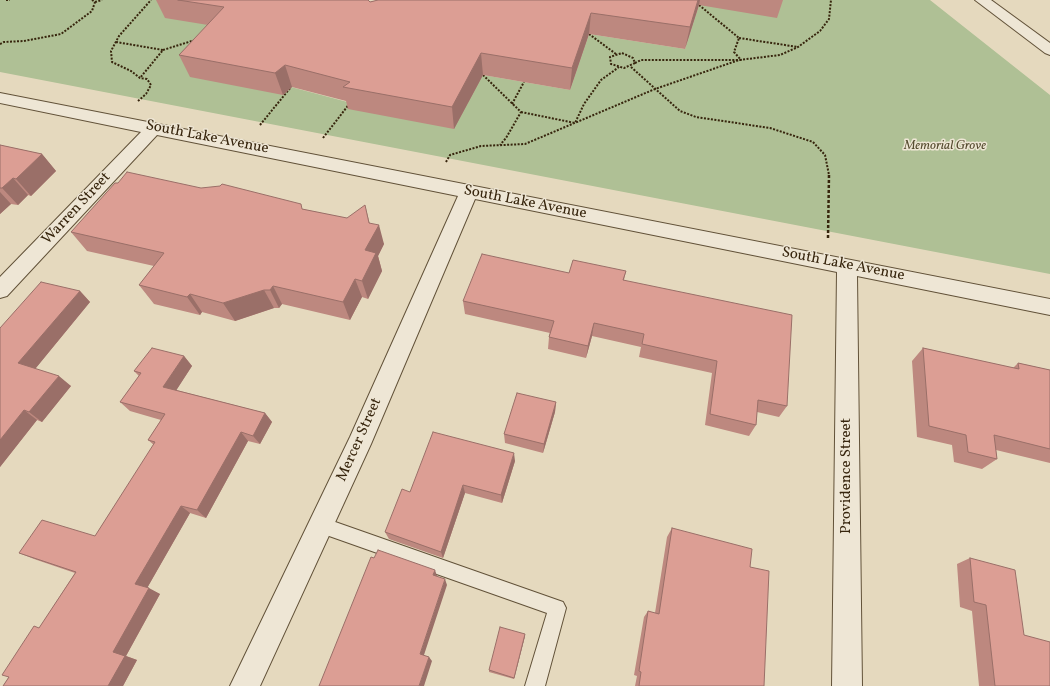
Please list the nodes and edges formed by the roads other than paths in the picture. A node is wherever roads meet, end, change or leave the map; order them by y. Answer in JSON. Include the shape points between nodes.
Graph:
{"nodes":[{"id":1,"x":982,"y":0,"type":"edge"},
{"id":2,"x":1050,"y":50,"type":"edge"},
{"id":3,"x":0,"y":98,"type":"edge"},
{"id":4,"x":154,"y":128,"type":"junction"},
{"id":5,"x":468,"y":192,"type":"junction"},
{"id":6,"x":847,"y":266,"type":"junction"},
{"id":7,"x":0,"y":290,"type":"edge"},
{"id":8,"x":1050,"y":307,"type":"edge"},
{"id":9,"x":321,"y":525,"type":"junction"},
{"id":10,"x":245,"y":686,"type":"edge"},
{"id":11,"x":535,"y":686,"type":"edge"},
{"id":12,"x":847,"y":686,"type":"edge"}],
"edges":[{"from":1,"to":2,"type":"street"},
{"from":3,"to":4,"type":"street","name":"South Lake Avenue"},
{"from":4,"to":5,"type":"street","name":"South Lake Avenue"},
{"from":4,"to":7,"type":"street","name":"Warren Street"},
{"from":5,"to":6,"type":"street","name":"South Lake Avenue"},
{"from":5,"to":9,"type":"street","name":"Mercer Street","via":[[359,444]]},
{"from":6,"to":8,"type":"street","name":"South Lake Avenue"},
{"from":6,"to":12,"type":"street","name":"Providence Street"},
{"from":9,"to":10,"type":"street","name":"Mercer Street"},
{"from":9,"to":11,"type":"lane","via":[[557,608]]}]}
